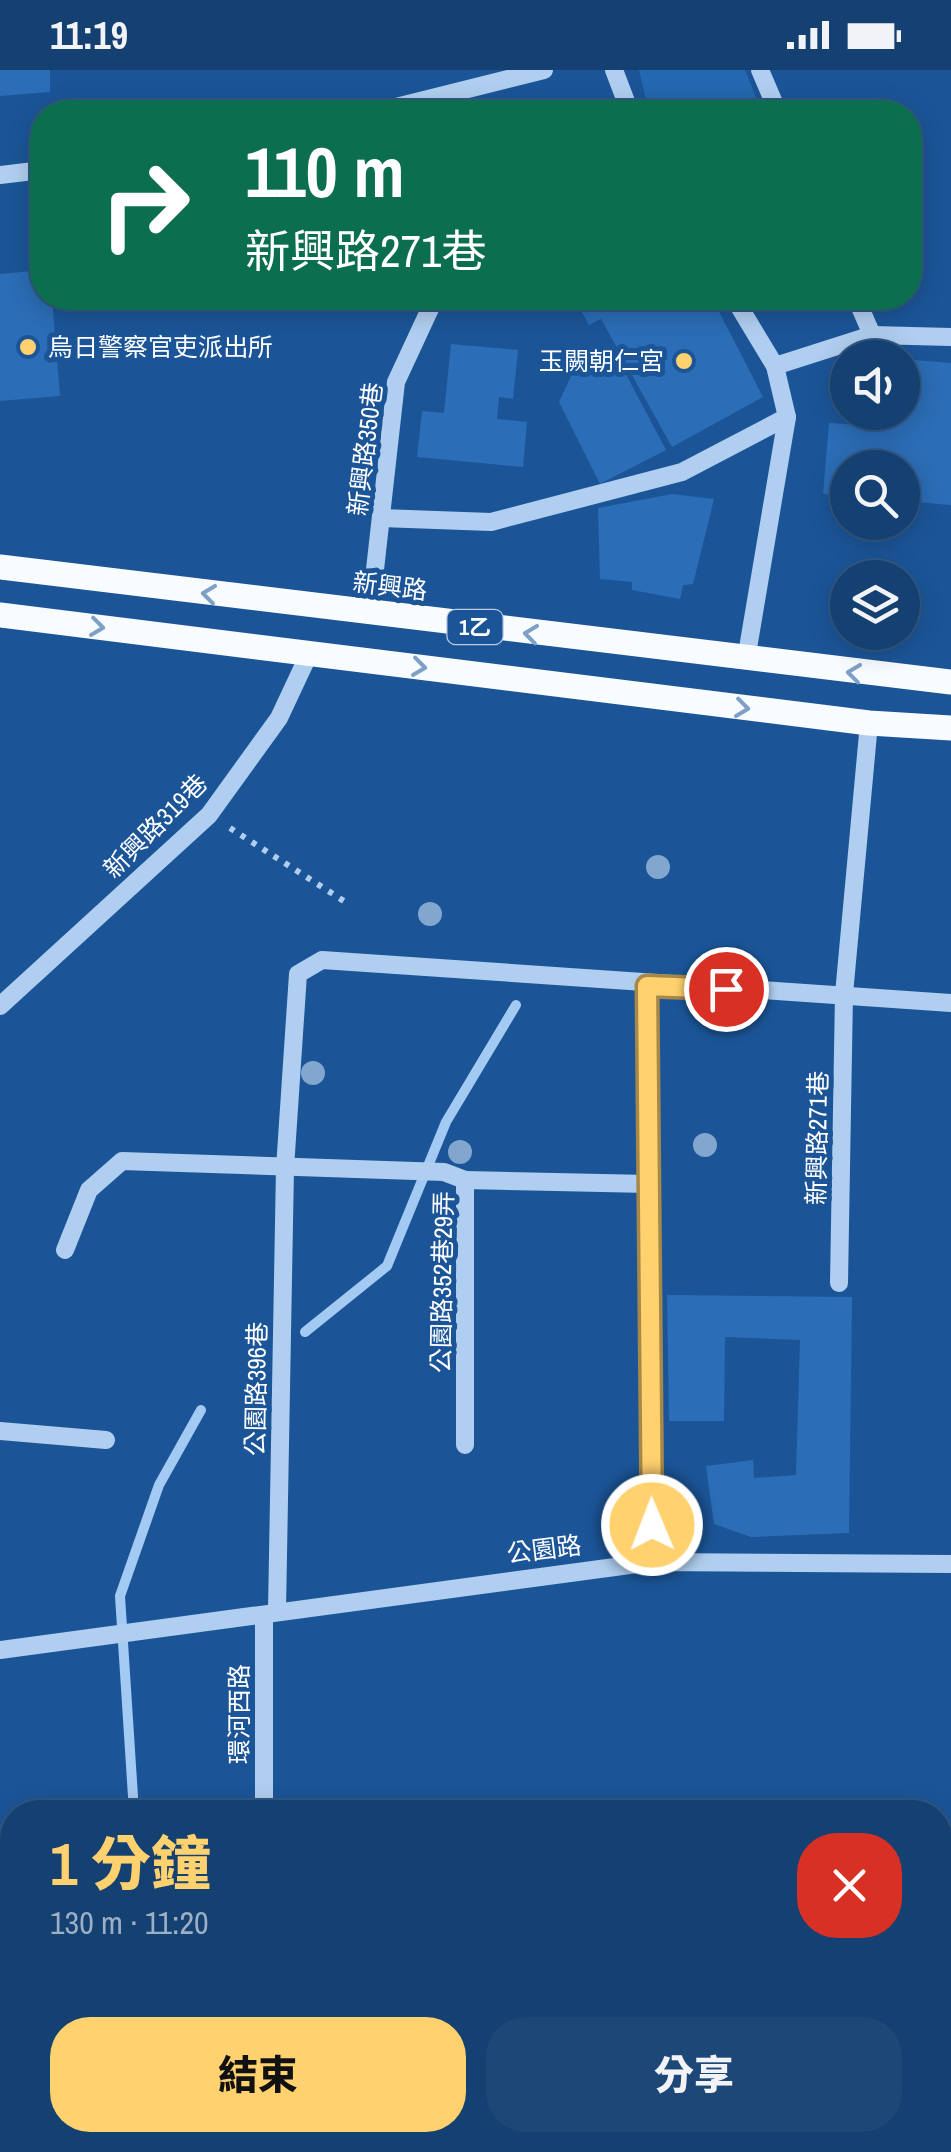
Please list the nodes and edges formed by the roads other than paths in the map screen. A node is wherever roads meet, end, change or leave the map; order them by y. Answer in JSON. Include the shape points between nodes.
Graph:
{"nodes":[{"id":1,"x":544,"y":70,"type":"edge"},
{"id":2,"x":614,"y":70,"type":"edge"},
{"id":3,"x":760,"y":70,"type":"edge"},
{"id":4,"x":424,"y":100,"type":"edge"},
{"id":5,"x":625,"y":100,"type":"edge"},
{"id":6,"x":773,"y":100,"type":"edge"},
{"id":7,"x":30,"y":171,"type":"edge"},
{"id":8,"x":0,"y":175,"type":"edge"},
{"id":9,"x":429,"y":310,"type":"edge"},
{"id":10,"x":741,"y":310,"type":"edge"},
{"id":11,"x":861,"y":310,"type":"edge"},
{"id":12,"x":872,"y":334,"type":"junction"},
{"id":13,"x":951,"y":337,"type":"edge"},
{"id":14,"x":775,"y":366,"type":"junction"},
{"id":15,"x":787,"y":417,"type":"junction"},
{"id":16,"x":381,"y":518,"type":"junction"},
{"id":17,"x":0,"y":567,"type":"edge"},
{"id":18,"x":370,"y":614,"type":"junction"},
{"id":19,"x":0,"y":615,"type":"edge"},
{"id":20,"x":308,"y":654,"type":"junction"},
{"id":21,"x":746,"y":660,"type":"junction"},
{"id":22,"x":951,"y":682,"type":"edge"},
{"id":23,"x":869,"y":724,"type":"junction"},
{"id":24,"x":951,"y":728,"type":"edge"},
{"id":25,"x":647,"y":986,"type":"junction"},
{"id":26,"x":844,"y":994,"type":"junction"},
{"id":27,"x":951,"y":1003,"type":"edge"},
{"id":28,"x":0,"y":1006,"type":"edge"},
{"id":29,"x":286,"y":1168,"type":"junction"},
{"id":30,"x":466,"y":1180,"type":"junction"},
{"id":31,"x":649,"y":1184,"type":"junction"},
{"id":32,"x":64,"y":1250,"type":"dead end"},
{"id":33,"x":839,"y":1283,"type":"dead end"},
{"id":34,"x":0,"y":1431,"type":"edge"},
{"id":35,"x":106,"y":1440,"type":"dead end"},
{"id":36,"x":466,"y":1444,"type":"dead end"},
{"id":37,"x":652,"y":1562,"type":"junction"},
{"id":38,"x":951,"y":1564,"type":"edge"},
{"id":39,"x":270,"y":1613,"type":"junction"},
{"id":40,"x":0,"y":1650,"type":"edge"},
{"id":41,"x":264,"y":1800,"type":"edge"}],
"edges":[{"from":1,"to":4,"type":"street"},
{"from":2,"to":5,"type":"street"},
{"from":3,"to":6,"type":"street"},
{"from":7,"to":8,"type":"street"},
{"from":9,"to":16,"type":"street","name":"新興路350巷","via":[[396,382]]},
{"from":10,"to":14,"type":"street"},
{"from":11,"to":12,"type":"street"},
{"from":12,"to":13,"type":"street"},
{"from":12,"to":14,"type":"street"},
{"from":14,"to":15,"type":"street"},
{"from":15,"to":16,"type":"street","via":[[682,472],[491,522]]},
{"from":15,"to":21,"type":"street"},
{"from":16,"to":18,"type":"street","name":"新興路350巷"},
{"from":18,"to":17,"type":"main road","name":"新興路","number":"1乙","one_way":true},
{"from":21,"to":18,"type":"main road","name":"新興路","number":"1乙","one_way":true},
{"from":19,"to":20,"type":"main road","number":"1乙","one_way":true},
{"from":20,"to":23,"type":"main road","number":"1乙","one_way":true},
{"from":20,"to":28,"type":"street","name":"新興路319巷","via":[[279,718],[209,815]]},
{"from":22,"to":21,"type":"main road","name":"新興路","number":"1乙","one_way":true},
{"from":23,"to":24,"type":"main road","number":"1乙"},
{"from":23,"to":26,"type":"street","name":"新興路271巷"},
{"from":25,"to":26,"type":"street"},
{"from":25,"to":29,"type":"street","name":"公園路396巷","via":[[322,960],[298,974]]},
{"from":25,"to":31,"type":"street"},
{"from":26,"to":27,"type":"street"},
{"from":26,"to":33,"type":"street","name":"新興路271巷"},
{"from":29,"to":30,"type":"street","via":[[444,1172]]},
{"from":29,"to":32,"type":"street","via":[[122,1160],[89,1190]]},
{"from":29,"to":39,"type":"street","name":"公園路396巷"},
{"from":30,"to":31,"type":"street","name":"公園路352巷29弄"},
{"from":30,"to":36,"type":"street","name":"公園路352巷29弄"},
{"from":31,"to":37,"type":"street"},
{"from":34,"to":35,"type":"street"},
{"from":37,"to":38,"type":"street","name":"公園路"},
{"from":37,"to":39,"type":"street","name":"公園路"},
{"from":39,"to":40,"type":"street","name":"公園路"},
{"from":39,"to":41,"type":"street","name":"環河西路"}]}
